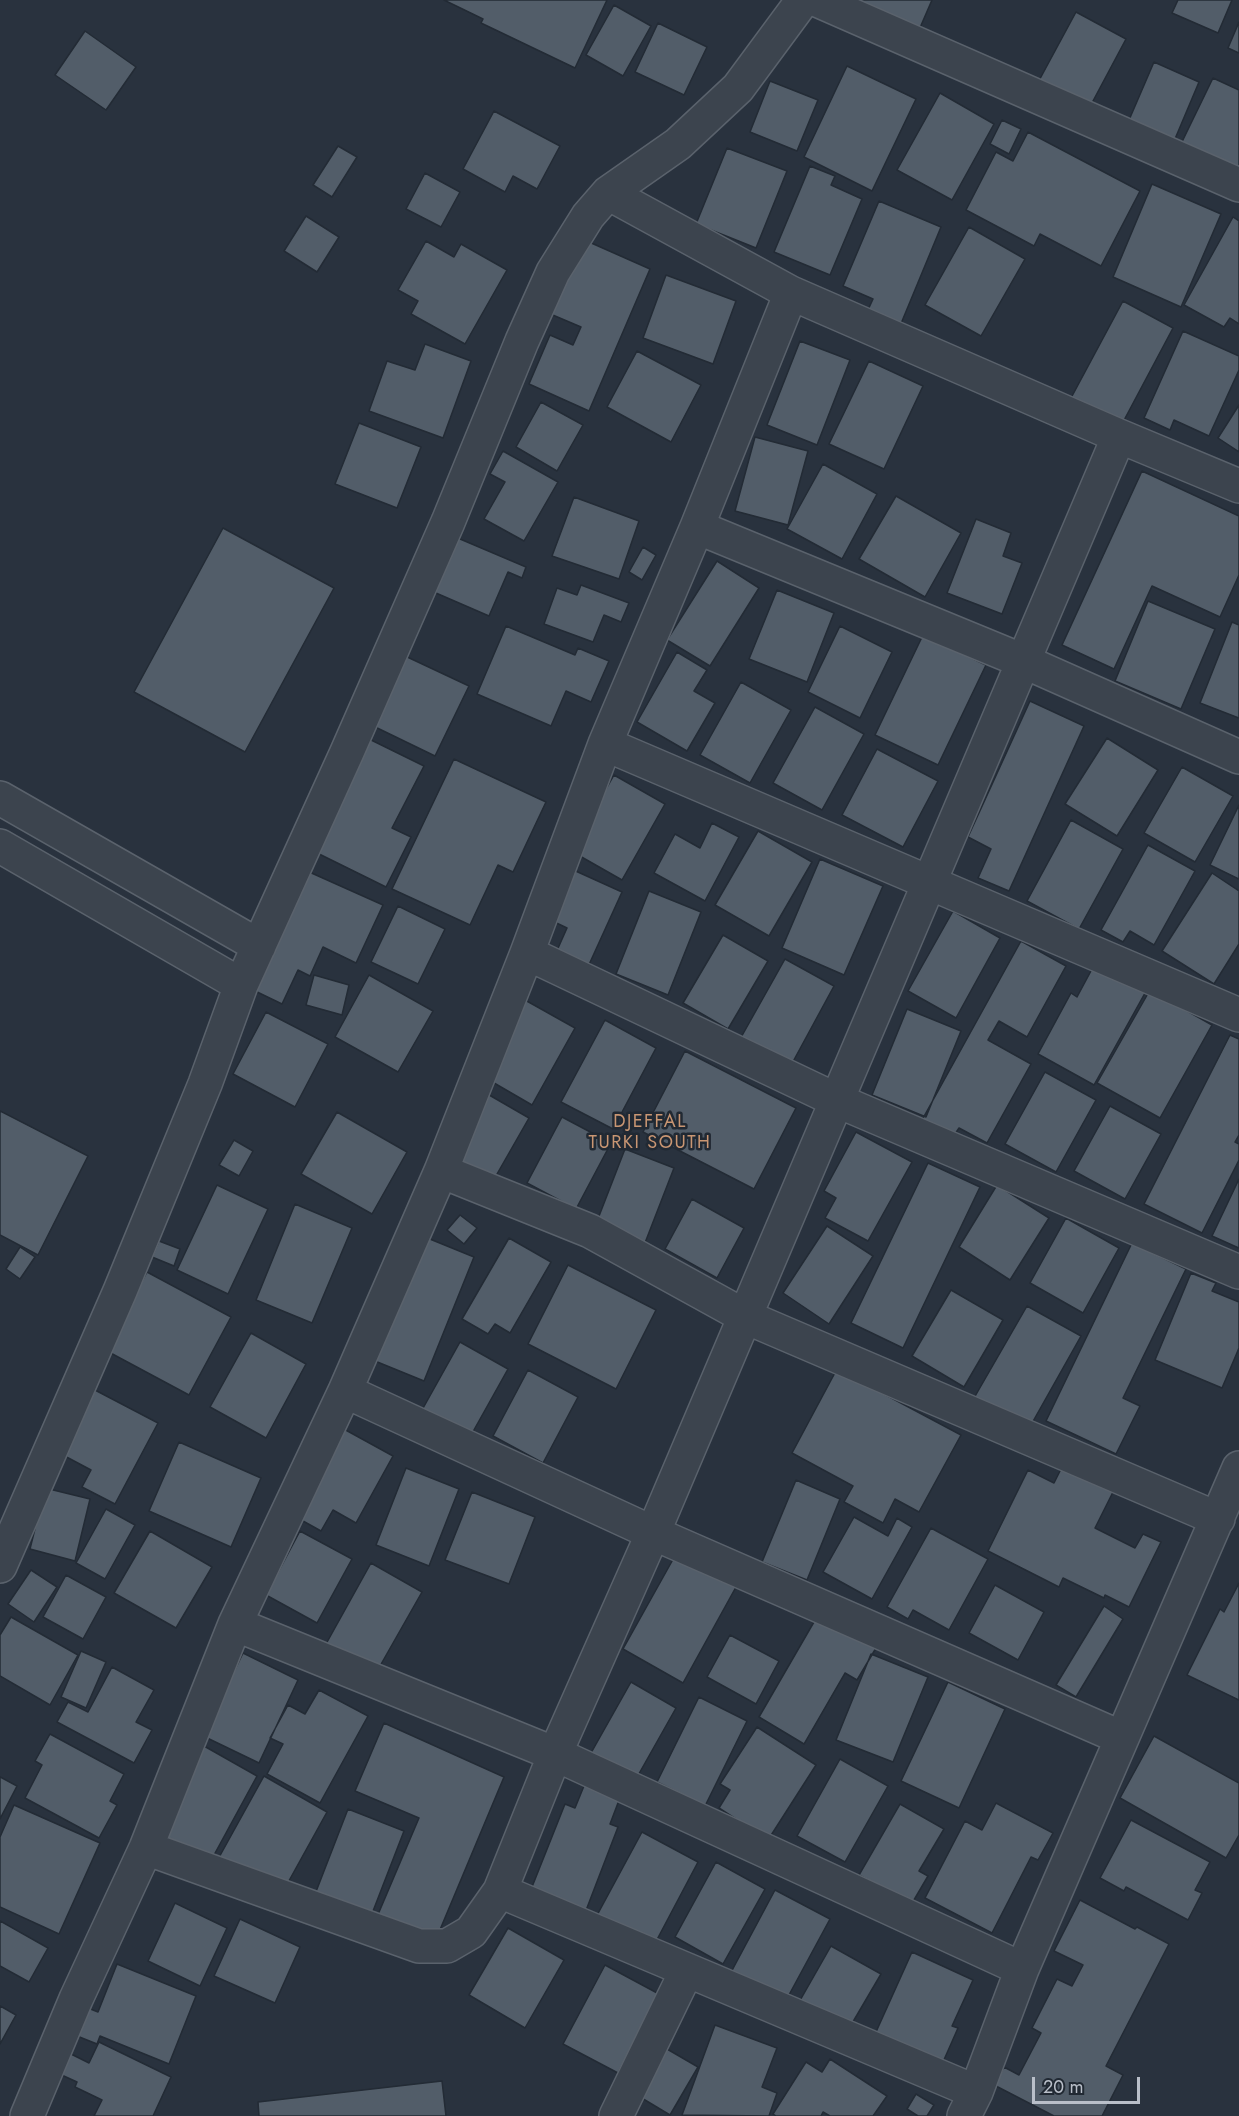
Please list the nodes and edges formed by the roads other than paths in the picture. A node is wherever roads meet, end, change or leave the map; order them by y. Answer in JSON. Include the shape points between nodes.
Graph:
{"nodes":[{"id":1,"x":803,"y":0,"type":"edge"},
{"id":2,"x":817,"y":0,"type":"edge"},
{"id":3,"x":1239,"y":185,"type":"edge"},
{"id":4,"x":608,"y":193,"type":"junction"},
{"id":5,"x":791,"y":293,"type":"junction"},
{"id":6,"x":1119,"y":436,"type":"junction"},
{"id":7,"x":1239,"y":486,"type":"edge"},
{"id":8,"x":697,"y":527,"type":"junction"},
{"id":9,"x":1023,"y":661,"type":"junction"},
{"id":10,"x":605,"y":744,"type":"junction"},
{"id":11,"x":1239,"y":757,"type":"edge"},
{"id":12,"x":0,"y":798,"type":"edge"},
{"id":13,"x":0,"y":846,"type":"edge"},
{"id":14,"x":931,"y":882,"type":"junction"},
{"id":15,"x":259,"y":946,"type":"junction"},
{"id":16,"x":527,"y":953,"type":"junction"},
{"id":17,"x":241,"y":984,"type":"junction"},
{"id":18,"x":1239,"y":1015,"type":"edge"},
{"id":19,"x":837,"y":1100,"type":"junction"},
{"id":20,"x":441,"y":1171,"type":"junction"},
{"id":21,"x":1239,"y":1272,"type":"edge"},
{"id":22,"x":746,"y":1317,"type":"junction"},
{"id":23,"x":345,"y":1391,"type":"junction"},
{"id":24,"x":1239,"y":1468,"type":"edge"},
{"id":25,"x":1218,"y":1518,"type":"junction"},
{"id":26,"x":653,"y":1533,"type":"junction"},
{"id":27,"x":0,"y":1566,"type":"edge"},
{"id":28,"x":236,"y":1624,"type":"junction"},
{"id":29,"x":1122,"y":1738,"type":"junction"},
{"id":30,"x":555,"y":1754,"type":"junction"},
{"id":31,"x":146,"y":1848,"type":"junction"},
{"id":32,"x":500,"y":1891,"type":"junction"},
{"id":33,"x":687,"y":1970,"type":"junction"},
{"id":34,"x":1022,"y":1970,"type":"junction"},
{"id":35,"x":970,"y":2104,"type":"edge"},
{"id":36,"x":27,"y":2116,"type":"edge"},
{"id":37,"x":616,"y":2116,"type":"edge"}],
"edges":[{"from":1,"to":4,"type":"street","via":[[738,88],[678,144]]},
{"from":2,"to":3,"type":"street"},
{"from":4,"to":5,"type":"street"},
{"from":4,"to":15,"type":"street","via":[[567,246],[542,296],[448,522]]},
{"from":5,"to":6,"type":"street"},
{"from":5,"to":8,"type":"street"},
{"from":6,"to":7,"type":"street"},
{"from":6,"to":9,"type":"street"},
{"from":8,"to":9,"type":"street"},
{"from":8,"to":10,"type":"street"},
{"from":9,"to":11,"type":"street"},
{"from":9,"to":14,"type":"street"},
{"from":10,"to":14,"type":"street"},
{"from":10,"to":16,"type":"street"},
{"from":12,"to":15,"type":"street"},
{"from":13,"to":17,"type":"street"},
{"from":14,"to":18,"type":"street"},
{"from":14,"to":19,"type":"street"},
{"from":15,"to":17,"type":"street"},
{"from":16,"to":19,"type":"street"},
{"from":16,"to":20,"type":"street"},
{"from":17,"to":27,"type":"street","via":[[205,1084],[120,1291]]},
{"from":19,"to":21,"type":"street"},
{"from":19,"to":22,"type":"street"},
{"from":20,"to":22,"type":"street","via":[[590,1232]]},
{"from":20,"to":23,"type":"street"},
{"from":22,"to":25,"type":"street"},
{"from":22,"to":26,"type":"street"},
{"from":23,"to":26,"type":"street"},
{"from":23,"to":28,"type":"street"},
{"from":24,"to":25,"type":"street"},
{"from":25,"to":29,"type":"street"},
{"from":26,"to":29,"type":"street"},
{"from":26,"to":30,"type":"street"},
{"from":28,"to":30,"type":"street"},
{"from":28,"to":31,"type":"street"},
{"from":29,"to":34,"type":"street"},
{"from":30,"to":32,"type":"street"},
{"from":30,"to":34,"type":"street"},
{"from":31,"to":32,"type":"street","via":[[419,1946],[447,1946],[471,1932]]},
{"from":31,"to":36,"type":"street"},
{"from":32,"to":33,"type":"street"},
{"from":33,"to":35,"type":"street"},
{"from":33,"to":37,"type":"street"},
{"from":34,"to":35,"type":"street"}]}
